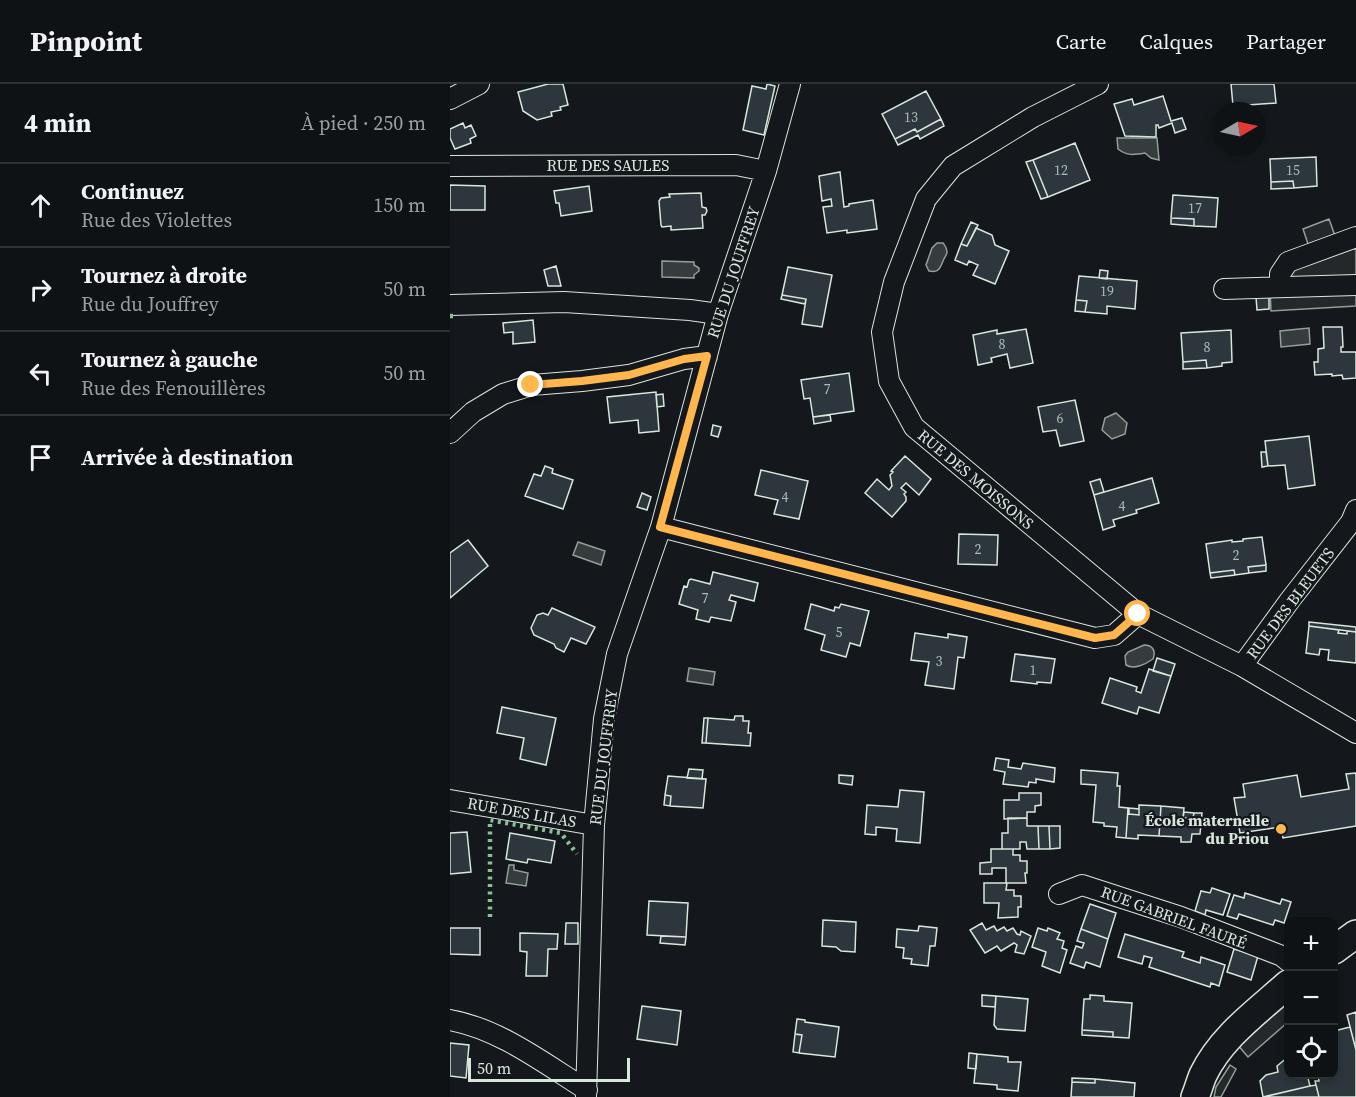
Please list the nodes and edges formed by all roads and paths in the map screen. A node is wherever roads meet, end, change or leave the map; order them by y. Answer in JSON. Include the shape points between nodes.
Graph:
{"nodes":[{"id":1,"x":479,"y":84,"type":"edge"},
{"id":2,"x":790,"y":84,"type":"edge"},
{"id":3,"x":1098,"y":84,"type":"edge"},
{"id":4,"x":450,"y":99,"type":"edge"},
{"id":5,"x":450,"y":166,"type":"edge"},
{"id":6,"x":766,"y":171,"type":"junction"},
{"id":7,"x":1356,"y":237,"type":"edge"},
{"id":8,"x":1356,"y":285,"type":"edge"},
{"id":9,"x":1280,"y":287,"type":"junction"},
{"id":10,"x":1224,"y":290,"type":"dead end"},
{"id":11,"x":450,"y":305,"type":"edge"},
{"id":12,"x":718,"y":314,"type":"junction"},
{"id":13,"x":707,"y":356,"type":"junction"},
{"id":14,"x":450,"y":434,"type":"edge"},
{"id":15,"x":1356,"y":510,"type":"edge"},
{"id":16,"x":660,"y":527,"type":"junction"},
{"id":17,"x":1138,"y":614,"type":"junction"},
{"id":18,"x":1242,"y":666,"type":"junction"},
{"id":19,"x":1356,"y":733,"type":"edge"},
{"id":20,"x":450,"y":800,"type":"edge"},
{"id":21,"x":594,"y":825,"type":"junction"},
{"id":22,"x":1059,"y":894,"type":"dead end"},
{"id":23,"x":1356,"y":934,"type":"edge"},
{"id":24,"x":1338,"y":947,"type":"edge"},
{"id":25,"x":1284,"y":958,"type":"edge"},
{"id":26,"x":1284,"y":988,"type":"edge"},
{"id":27,"x":450,"y":1020,"type":"edge"},
{"id":28,"x":587,"y":1094,"type":"edge"},
{"id":29,"x":1195,"y":1097,"type":"edge"}],
"edges":[{"from":1,"to":4,"type":"street"},
{"from":2,"to":6,"type":"street","name":"RUE DU JOUFFREY"},
{"from":3,"to":17,"type":"street","name":"RUE DES MOISSONS","via":[[1033,117],[952,166],[926,199],[894,282],[882,332],[889,381],[914,427]]},
{"from":5,"to":6,"type":"street","name":"RUE DES SAULES","via":[[736,165]]},
{"from":6,"to":12,"type":"street","name":"RUE DU JOUFFREY"},
{"from":7,"to":9,"type":"street","via":[[1288,262],[1280,274]]},
{"from":8,"to":9,"type":"street"},
{"from":9,"to":10,"type":"street"},
{"from":11,"to":12,"type":"street","via":[[564,302]]},
{"from":12,"to":13,"type":"street","name":"RUE DU JOUFFREY"},
{"from":13,"to":14,"type":"street","via":[[629,375],[531,385],[503,394],[473,412]]},
{"from":13,"to":16,"type":"street","name":"RUE DU JOUFFREY"},
{"from":15,"to":18,"type":"street","name":"RUE DES BLEUETS","via":[[1352,522]]},
{"from":16,"to":17,"type":"street","via":[[1095,638],[1114,635]]},
{"from":16,"to":21,"type":"street","name":"RUE DU JOUFFREY","via":[[617,654],[604,719]]},
{"from":17,"to":18,"type":"street","name":"RUE DES MOISSONS"},
{"from":18,"to":19,"type":"street","name":"RUE DES MOISSONS"},
{"from":20,"to":21,"type":"street","name":"RUE DES LILAS"},
{"from":21,"to":28,"type":"street","name":"RUE DU JOUFFREY"},
{"from":22,"to":25,"type":"street","name":"RUE GABRIEL FAURÉ","via":[[1082,885],[1181,917]]},
{"from":23,"to":24,"type":"main road"},
{"from":26,"to":29,"type":"main road","via":[[1217,1052]]},
{"from":27,"to":28,"type":"street","via":[[497,1034]]}]}
